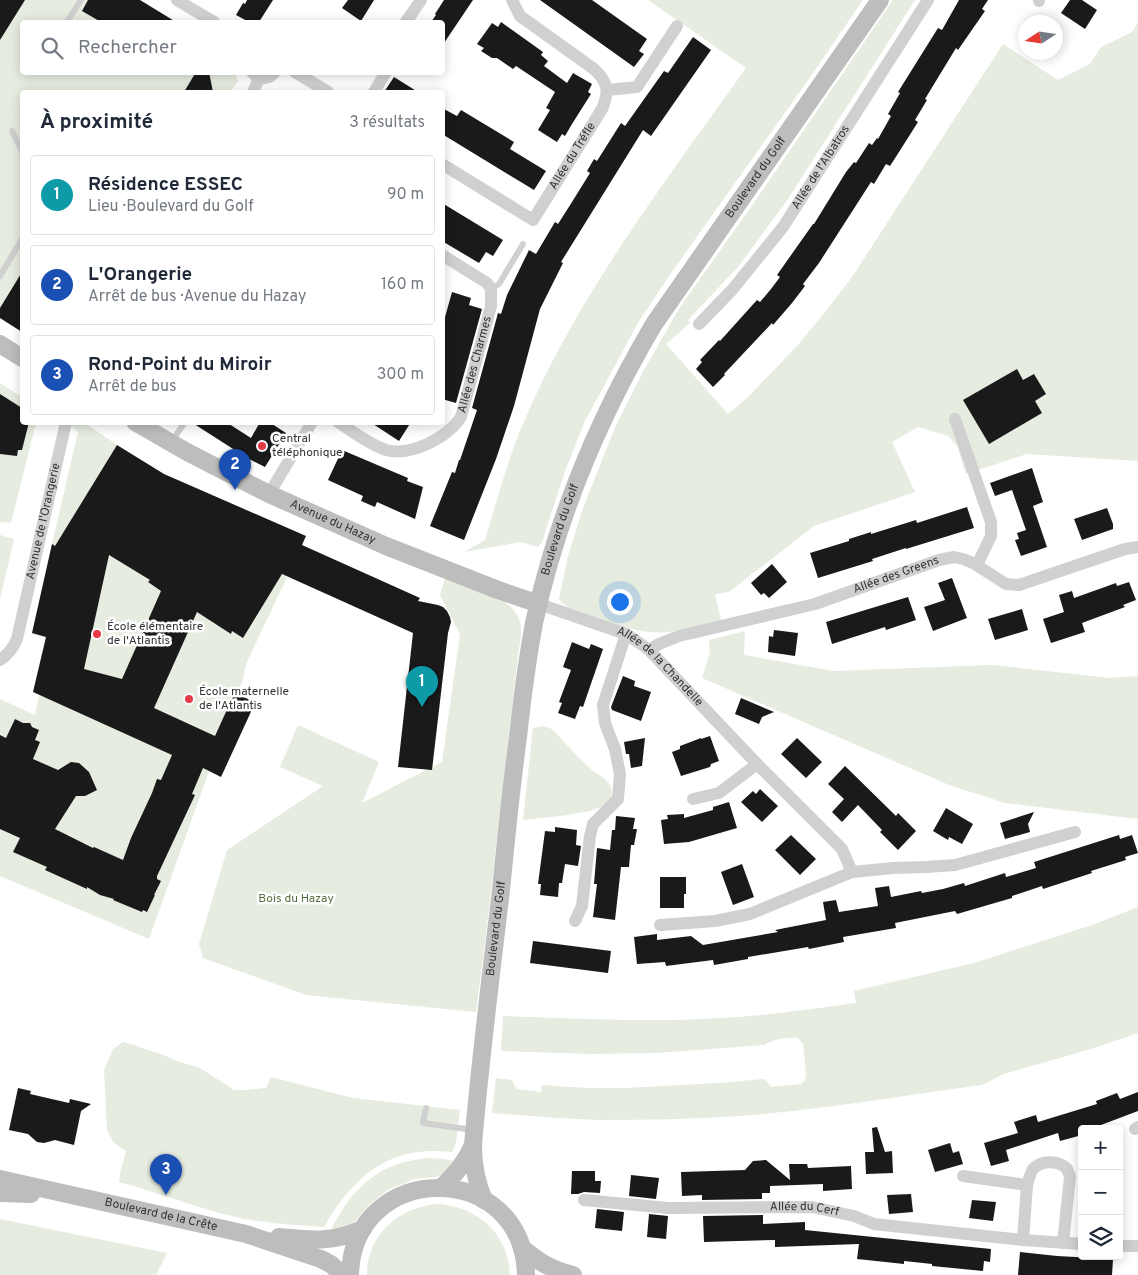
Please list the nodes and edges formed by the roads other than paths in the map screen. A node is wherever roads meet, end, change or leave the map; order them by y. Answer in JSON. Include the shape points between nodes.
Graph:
{"nodes":[{"id":1,"x":81,"y":0,"type":"edge"},
{"id":2,"x":177,"y":0,"type":"edge"},
{"id":3,"x":421,"y":0,"type":"edge"},
{"id":4,"x":512,"y":0,"type":"edge"},
{"id":5,"x":880,"y":0,"type":"edge"},
{"id":6,"x":928,"y":0,"type":"edge"},
{"id":7,"x":68,"y":20,"type":"edge"},
{"id":8,"x":211,"y":20,"type":"edge"},
{"id":9,"x":407,"y":20,"type":"edge"},
{"id":10,"x":677,"y":26,"type":"dead end"},
{"id":11,"x":256,"y":75,"type":"edge"},
{"id":12,"x":272,"y":75,"type":"edge"},
{"id":13,"x":300,"y":75,"type":"edge"},
{"id":14,"x":384,"y":75,"type":"edge"},
{"id":15,"x":253,"y":90,"type":"edge"},
{"id":16,"x":325,"y":90,"type":"edge"},
{"id":17,"x":375,"y":90,"type":"edge"},
{"id":18,"x":607,"y":90,"type":"junction"},
{"id":19,"x":12,"y":131,"type":"dead end"},
{"id":20,"x":20,"y":147,"type":"edge"},
{"id":21,"x":445,"y":166,"type":"edge"},
{"id":22,"x":20,"y":241,"type":"edge"},
{"id":23,"x":523,"y":244,"type":"dead end"},
{"id":24,"x":445,"y":257,"type":"edge"},
{"id":25,"x":0,"y":276,"type":"edge"},
{"id":26,"x":491,"y":289,"type":"junction"},
{"id":27,"x":700,"y":324,"type":"dead end"},
{"id":28,"x":0,"y":344,"type":"edge"},
{"id":29,"x":20,"y":357,"type":"edge"},
{"id":30,"x":954,"y":419,"type":"dead end"},
{"id":31,"x":65,"y":425,"type":"edge"},
{"id":32,"x":140,"y":425,"type":"edge"},
{"id":33,"x":182,"y":425,"type":"edge"},
{"id":34,"x":310,"y":425,"type":"edge"},
{"id":35,"x":343,"y":425,"type":"edge"},
{"id":36,"x":171,"y":442,"type":"junction"},
{"id":37,"x":269,"y":494,"type":"junction"},
{"id":38,"x":1138,"y":547,"type":"edge"},
{"id":39,"x":977,"y":565,"type":"junction"},
{"id":40,"x":539,"y":604,"type":"junction"},
{"id":41,"x":626,"y":634,"type":"junction"},
{"id":42,"x":649,"y":650,"type":"junction"},
{"id":43,"x":0,"y":660,"type":"edge"},
{"id":44,"x":757,"y":764,"type":"junction"},
{"id":45,"x":693,"y":799,"type":"dead end"},
{"id":46,"x":1075,"y":832,"type":"dead end"},
{"id":47,"x":852,"y":872,"type":"junction"},
{"id":48,"x":575,"y":921,"type":"dead end"},
{"id":49,"x":660,"y":925,"type":"dead end"},
{"id":50,"x":426,"y":1108,"type":"dead end"},
{"id":51,"x":473,"y":1137,"type":"junction"},
{"id":52,"x":963,"y":1176,"type":"dead end"},
{"id":53,"x":0,"y":1179,"type":"edge"},
{"id":54,"x":1027,"y":1185,"type":"junction"},
{"id":55,"x":442,"y":1187,"type":"junction"},
{"id":56,"x":0,"y":1193,"type":"edge"},
{"id":57,"x":76,"y":1196,"type":"junction"},
{"id":58,"x":484,"y":1200,"type":"junction"},
{"id":59,"x":584,"y":1200,"type":"dead end"},
{"id":60,"x":363,"y":1229,"type":"junction"},
{"id":61,"x":246,"y":1234,"type":"junction"},
{"id":62,"x":1023,"y":1240,"type":"junction"},
{"id":63,"x":1063,"y":1243,"type":"junction"},
{"id":64,"x":1078,"y":1244,"type":"edge"},
{"id":65,"x":1123,"y":1246,"type":"edge"},
{"id":66,"x":1138,"y":1246,"type":"edge"},
{"id":67,"x":522,"y":1248,"type":"junction"},
{"id":68,"x":342,"y":1275,"type":"edge"},
{"id":69,"x":350,"y":1275,"type":"edge"},
{"id":70,"x":526,"y":1275,"type":"edge"},
{"id":71,"x":573,"y":1275,"type":"edge"}],
"edges":[{"from":1,"to":7,"type":"lane"},
{"from":2,"to":8,"type":"street"},
{"from":3,"to":9,"type":"street"},
{"from":4,"to":18,"type":"street","via":[[520,16],[602,76]]},
{"from":5,"to":40,"type":"main road","name":"Boulevard du Golf","via":[[674,293],[638,352],[599,428],[575,486]]},
{"from":6,"to":27,"type":"street","name":"Allée de l'Albatros","via":[[783,227]]},
{"from":10,"to":18,"type":"street","via":[[637,87]]},
{"from":11,"to":12,"type":"street","via":[[264,79]]},
{"from":11,"to":15,"type":"street"},
{"from":13,"to":16,"type":"street"},
{"from":14,"to":17,"type":"street"},
{"from":18,"to":21,"type":"street","name":"Allée du Tréfle","via":[[602,110],[533,220]]},
{"from":19,"to":20,"type":"lane"},
{"from":22,"to":25,"type":"lane"},
{"from":23,"to":26,"type":"lane","via":[[498,284]]},
{"from":24,"to":26,"type":"street","via":[[487,283]]},
{"from":26,"to":35,"type":"street","name":"Allée des Charmes","via":[[491,306],[484,335],[462,417],[456,425],[437,439],[399,451],[375,445]]},
{"from":28,"to":29,"type":"main road"},
{"from":30,"to":39,"type":"street","via":[[991,522],[990,536]]},
{"from":31,"to":43,"type":"street","name":"Avenue de l'Orangerie","via":[[21,622],[14,645]]},
{"from":32,"to":36,"type":"main road","name":"Avenue du Hazay"},
{"from":33,"to":36,"type":"lane"},
{"from":34,"to":37,"type":"street"},
{"from":36,"to":37,"type":"main road","name":"Avenue du Hazay"},
{"from":37,"to":40,"type":"main road","name":"Avenue du Hazay","via":[[386,546]]},
{"from":38,"to":39,"type":"street","name":"Allée des Greens","via":[[1019,585],[1006,584]]},
{"from":39,"to":42,"type":"street","name":"Allée des Greens","via":[[963,558],[939,560],[815,604],[679,636]]},
{"from":40,"to":41,"type":"street","name":"Allée de la Chandelle"},
{"from":40,"to":51,"type":"main road","name":"Boulevard du Golf","via":[[520,717]]},
{"from":41,"to":42,"type":"street","name":"Allée de la Chandelle"},
{"from":41,"to":48,"type":"street","via":[[602,705],[620,774],[618,799],[593,824],[582,906]]},
{"from":42,"to":44,"type":"street","name":"Allée de la Chandelle"},
{"from":44,"to":45,"type":"street","via":[[719,793]]},
{"from":44,"to":47,"type":"street","name":"Allée de la Chandelle","via":[[842,849]]},
{"from":46,"to":47,"type":"street","via":[[955,865]]},
{"from":47,"to":49,"type":"street","via":[[750,914],[715,921]]},
{"from":50,"to":51,"type":"lane","via":[[423,1123]]},
{"from":51,"to":55,"type":"main road","name":"Boulevard du Golf","via":[[469,1154]]},
{"from":51,"to":58,"type":"main road","name":"Boulevard du Golf","via":[[473,1160]]},
{"from":52,"to":54,"type":"street"},
{"from":53,"to":57,"type":"main road","name":"Boulevard de la Crête"},
{"from":54,"to":62,"type":"street"},
{"from":54,"to":63,"type":"street","via":[[1034,1168],[1041,1164],[1051,1162],[1067,1169],[1070,1177]]},
{"from":55,"to":58,"type":"main road","via":[[464,1191]]},
{"from":55,"to":60,"type":"main road","via":[[401,1195],[386,1204]]},
{"from":56,"to":57,"type":"main road","name":"Boulevard de la Crête"},
{"from":57,"to":61,"type":"main road","name":"Boulevard de la Crête"},
{"from":58,"to":67,"type":"main road","via":[[510,1224]]},
{"from":59,"to":62,"type":"street","name":"Allée du Cerf","via":[[668,1208],[812,1207],[874,1224]]},
{"from":60,"to":61,"type":"main road","name":"Boulevard de la Crête","via":[[326,1240]]},
{"from":60,"to":69,"type":"main road","via":[[353,1253]]},
{"from":61,"to":68,"type":"main road","name":"Boulevard de la Crête","via":[[321,1259]]},
{"from":62,"to":63,"type":"street","name":"Allée du Cerf"},
{"from":63,"to":64,"type":"street","name":"Allée du Cerf"},
{"from":65,"to":66,"type":"street"},
{"from":67,"to":70,"type":"main road"},
{"from":67,"to":71,"type":"main road","via":[[553,1269]]}]}
